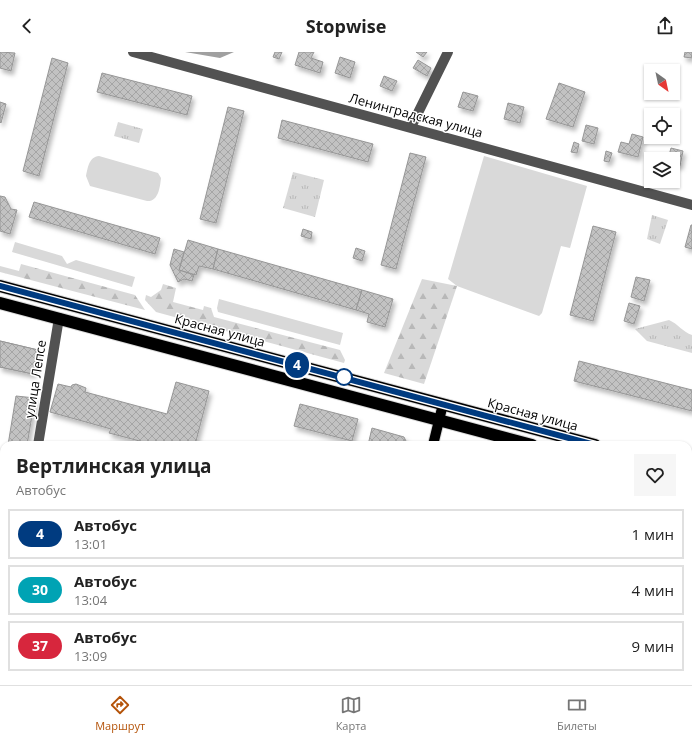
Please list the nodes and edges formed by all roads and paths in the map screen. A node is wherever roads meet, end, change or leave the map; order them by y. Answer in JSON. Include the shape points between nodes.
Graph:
{"nodes":[{"id":1,"x":134,"y":52,"type":"edge"},
{"id":2,"x":448,"y":52,"type":"edge"},
{"id":3,"x":411,"y":127,"type":"junction"},
{"id":4,"x":692,"y":205,"type":"edge"},
{"id":5,"x":0,"y":286,"type":"edge"},
{"id":6,"x":0,"y":303,"type":"edge"},
{"id":7,"x":58,"y":318,"type":"junction"},
{"id":8,"x":443,"y":404,"type":"junction"},
{"id":9,"x":439,"y":420,"type":"junction"},
{"id":10,"x":39,"y":441,"type":"edge"},
{"id":11,"x":434,"y":441,"type":"edge"},
{"id":12,"x":517,"y":441,"type":"edge"},
{"id":13,"x":580,"y":441,"type":"edge"}],
"edges":[{"from":1,"to":3,"type":"street","name":"Ленинградская улица"},
{"from":2,"to":3,"type":"street"},
{"from":3,"to":4,"type":"street","name":"Ленинградская улица"},
{"from":5,"to":8,"type":"highway","name":"Красная улица"},
{"from":6,"to":7,"type":"highway"},
{"from":7,"to":9,"type":"highway"},
{"from":7,"to":10,"type":"street","name":"улица Лепсе"},
{"from":8,"to":9,"type":"main road"},
{"from":8,"to":13,"type":"highway","name":"Красная улица"},
{"from":9,"to":11,"type":"main road"},
{"from":9,"to":12,"type":"highway"}]}
